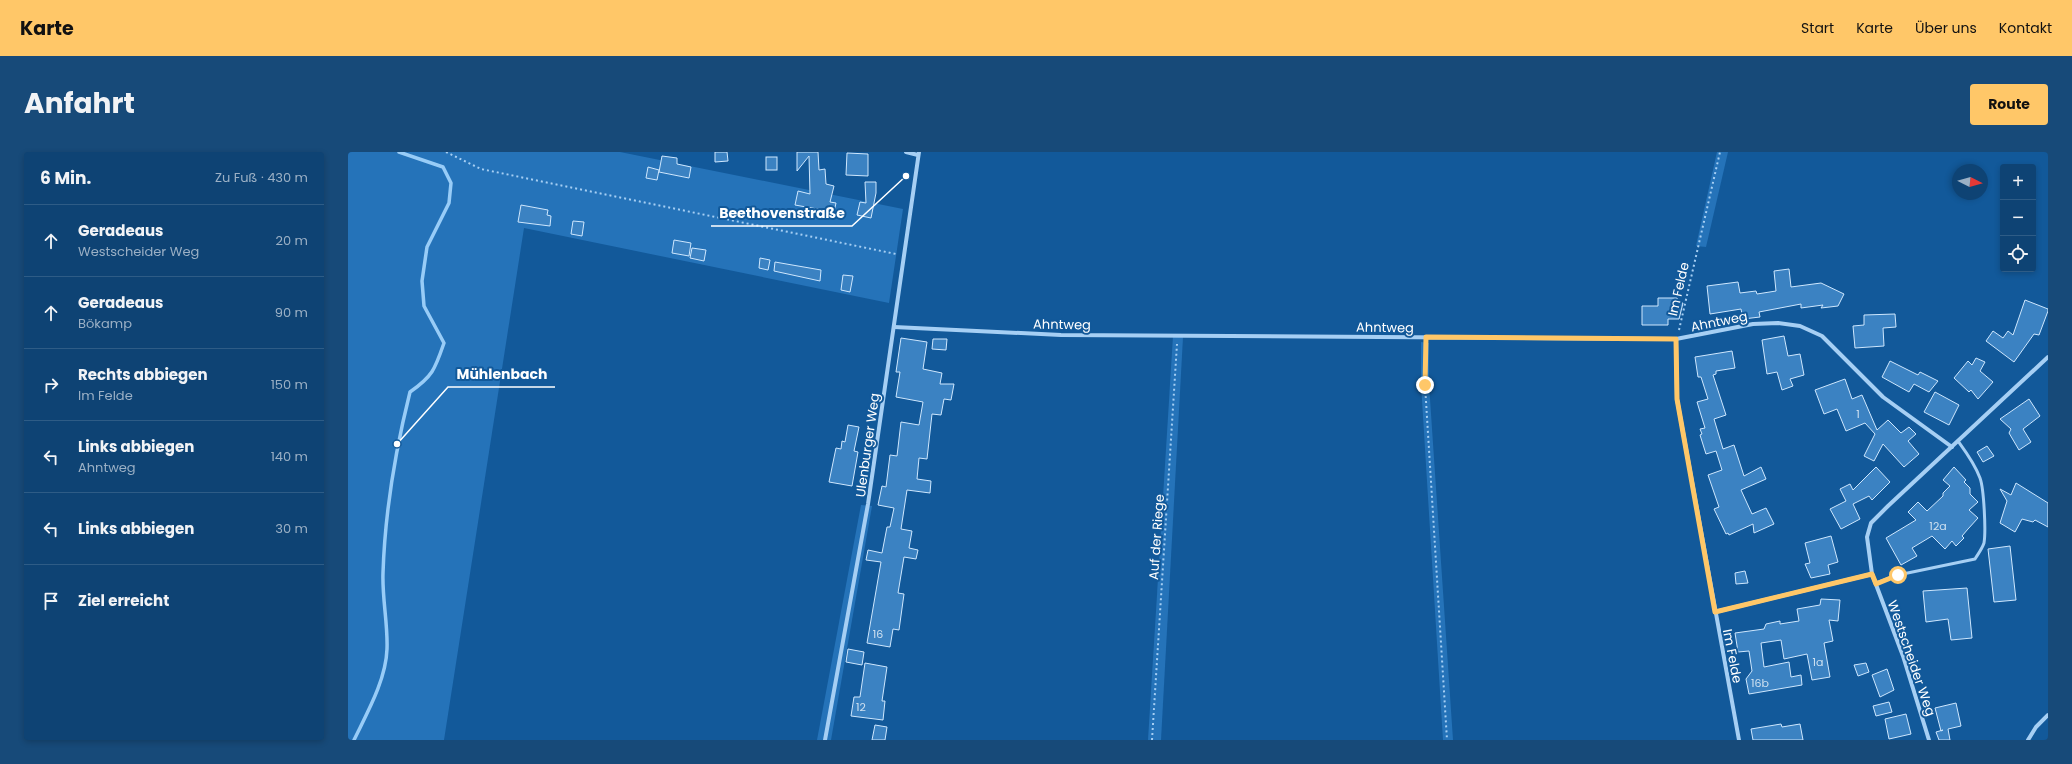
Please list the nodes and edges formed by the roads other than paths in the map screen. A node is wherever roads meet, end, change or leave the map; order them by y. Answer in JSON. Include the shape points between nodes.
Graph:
{"nodes":[{"id":1,"x":906,"y":152,"type":"edge"},
{"id":2,"x":919,"y":153,"type":"edge"},
{"id":3,"x":894,"y":327,"type":"junction"},
{"id":4,"x":1676,"y":339,"type":"junction"},
{"id":5,"x":2048,"y":358,"type":"edge"},
{"id":6,"x":1958,"y":440,"type":"junction"},
{"id":7,"x":1952,"y":447,"type":"junction"},
{"id":8,"x":1872,"y":574,"type":"junction"},
{"id":9,"x":1876,"y":584,"type":"junction"},
{"id":10,"x":1715,"y":612,"type":"junction"},
{"id":11,"x":2048,"y":715,"type":"edge"},
{"id":12,"x":824,"y":740,"type":"edge"},
{"id":13,"x":1738,"y":740,"type":"edge"},
{"id":14,"x":1929,"y":740,"type":"edge"},
{"id":15,"x":2028,"y":740,"type":"edge"}],
"edges":[{"from":1,"to":2,"type":"street"},
{"from":2,"to":3,"type":"street","name":"Ulenburger Weg"},
{"from":3,"to":4,"type":"street","name":"Ahntweg","via":[[1061,335]]},
{"from":3,"to":12,"type":"street","name":"Ulenburger Weg","via":[[868,504]]},
{"from":4,"to":7,"type":"street","name":"Ahntweg","via":[[1753,324],[1778,323],[1800,326],[1822,336],[1883,397]]},
{"from":4,"to":10,"type":"street","name":"Im Felde","via":[[1677,399]]},
{"from":5,"to":6,"type":"street","name":"Westscheider Weg"},
{"from":6,"to":7,"type":"street","name":"Westscheider Weg"},
{"from":6,"to":9,"type":"lane","via":[[1980,478],[1984,528],[1982,548],[1974,559],[1898,575]]},
{"from":7,"to":8,"type":"street","name":"Westscheider Weg","via":[[1871,524],[1867,537]]},
{"from":8,"to":9,"type":"street","name":"Westscheider Weg"},
{"from":8,"to":10,"type":"street"},
{"from":9,"to":14,"type":"street","name":"Westscheider Weg","via":[[1904,656]]},
{"from":10,"to":13,"type":"street","name":"Im Felde"},
{"from":11,"to":15,"type":"street"}]}
